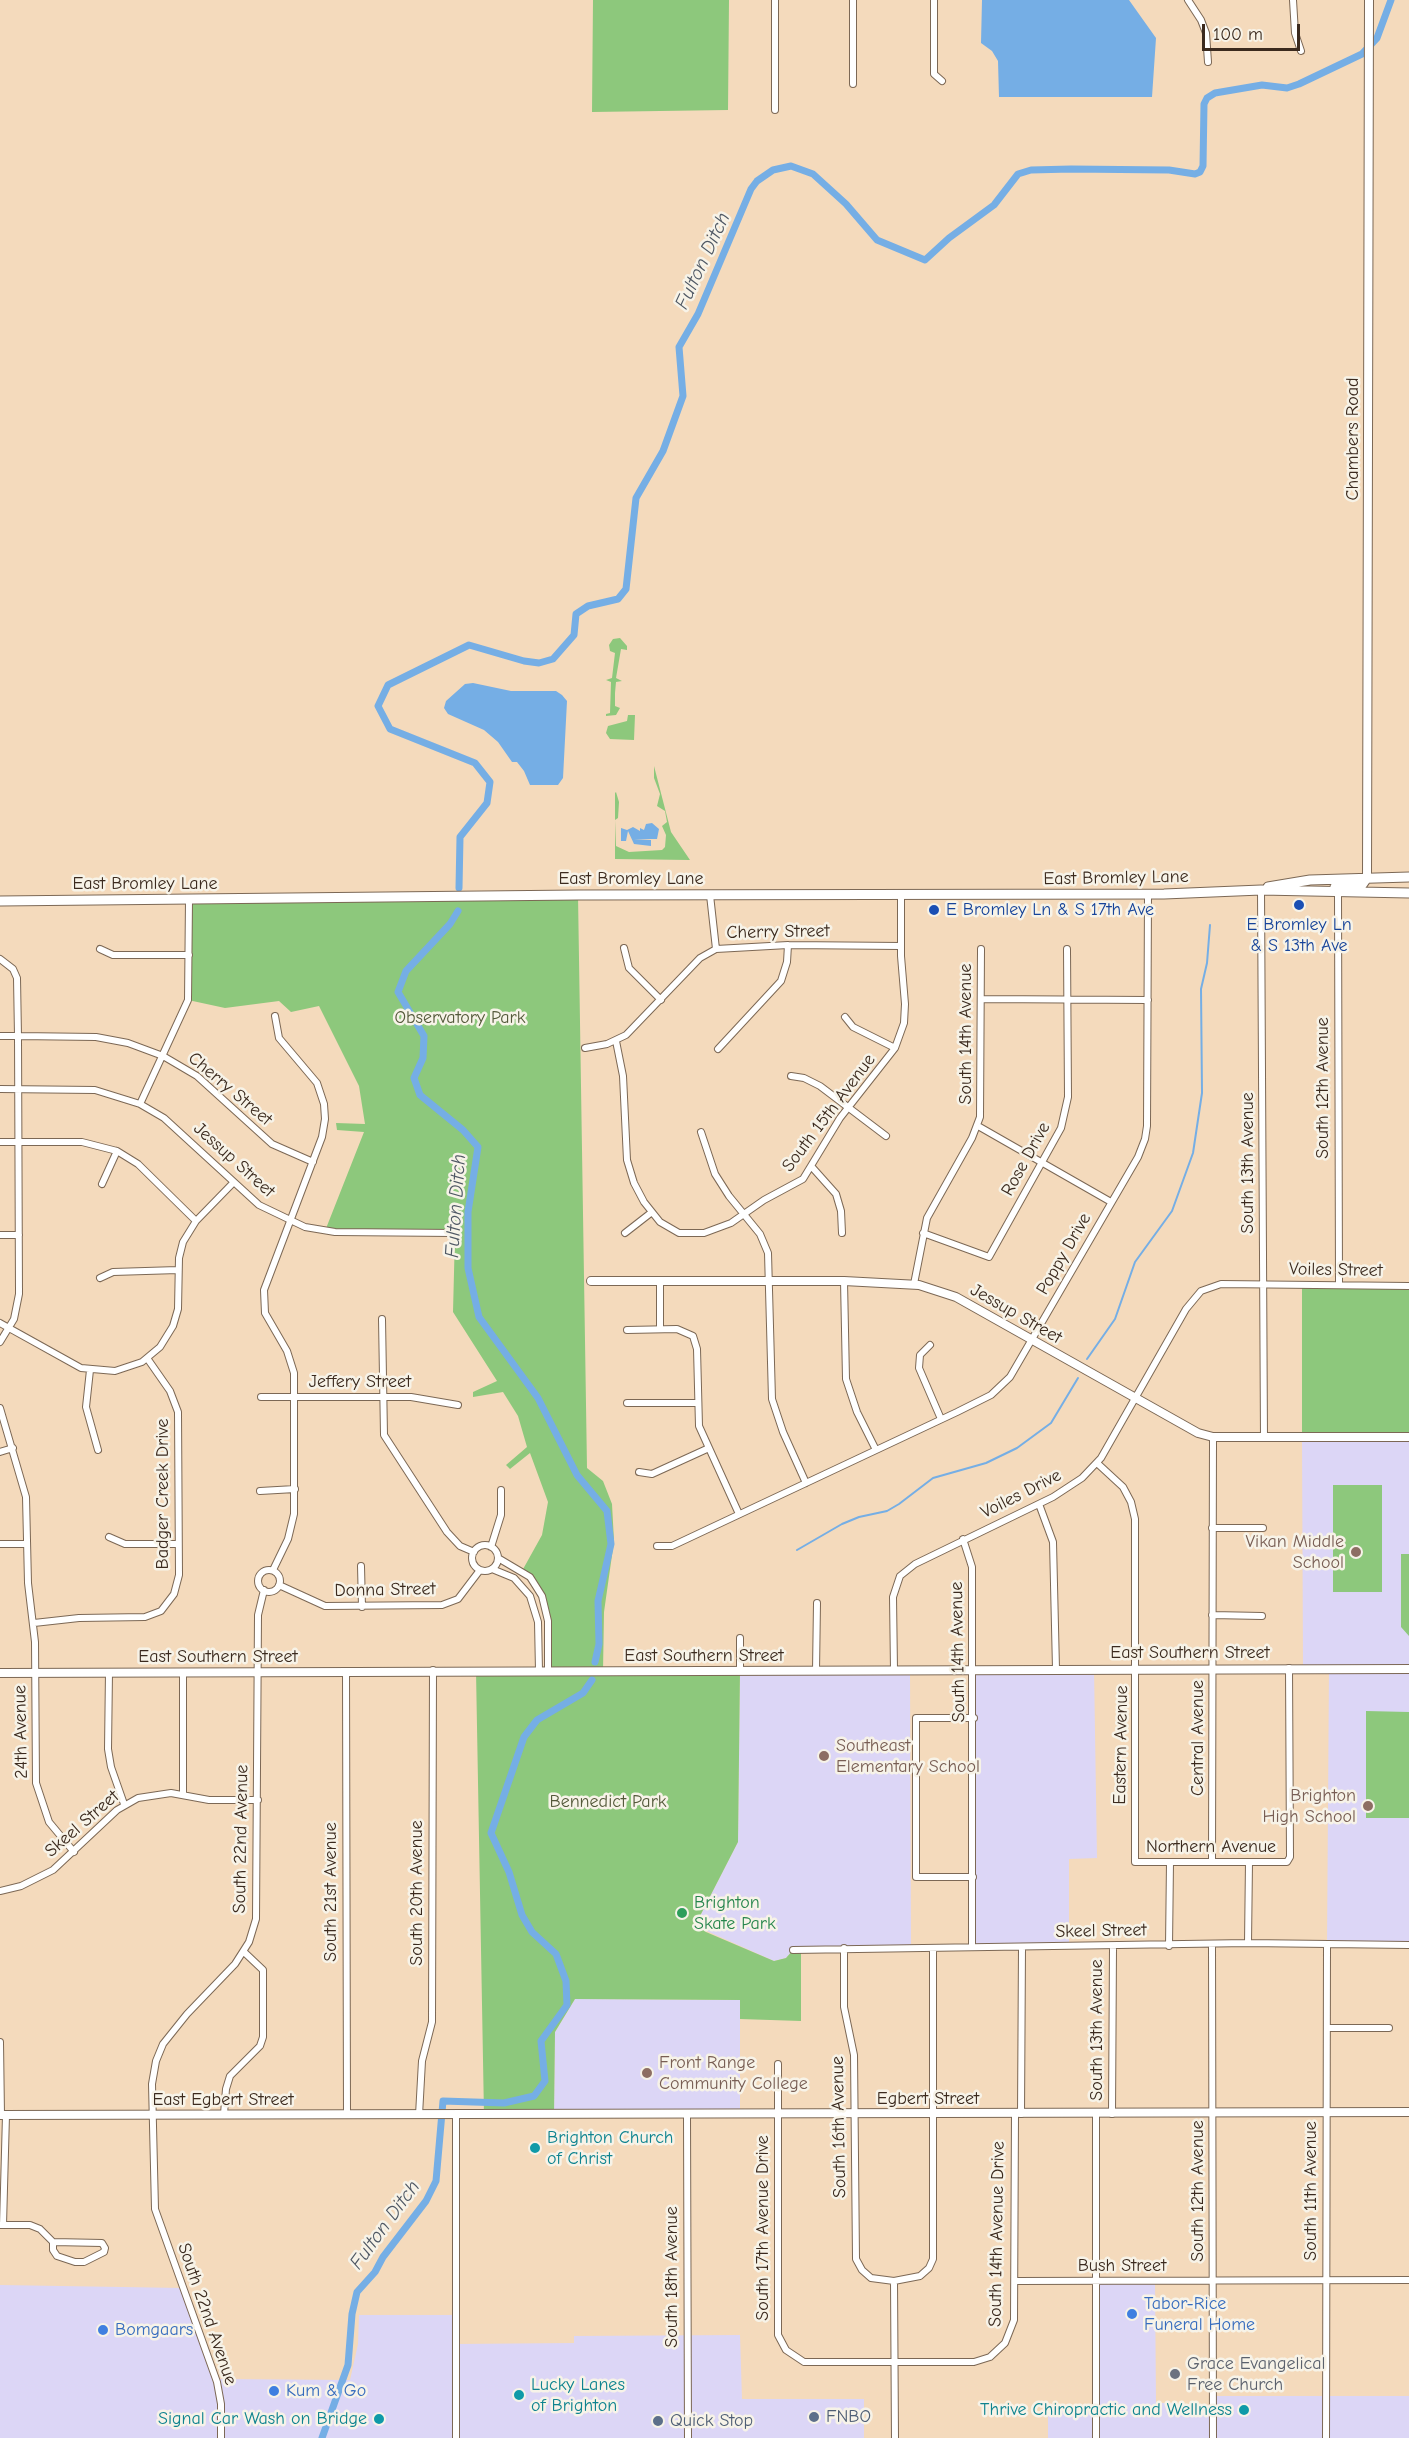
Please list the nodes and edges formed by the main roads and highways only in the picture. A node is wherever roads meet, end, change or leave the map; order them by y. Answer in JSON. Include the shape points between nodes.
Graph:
{"nodes":[{"id":1,"x":1409,"y":877,"type":"edge"},
{"id":2,"x":1367,"y":878,"type":"junction"},
{"id":3,"x":1261,"y":890,"type":"junction"},
{"id":4,"x":1299,"y":891,"type":"junction"},
{"id":5,"x":1387,"y":893,"type":"junction"},
{"id":6,"x":1409,"y":893,"type":"edge"},
{"id":7,"x":0,"y":901,"type":"edge"}],
"edges":[{"from":1,"to":2,"type":"main road","name":"East Bromley Lane"},
{"from":2,"to":3,"type":"main road","name":"East Bromley Lane","via":[[1301,881]]},
{"from":2,"to":4,"type":"main road","via":[[1360,885]]},
{"from":2,"to":5,"type":"main road","via":[[1372,888]]},
{"from":3,"to":4,"type":"main road","name":"East Bromley Lane"},
{"from":3,"to":7,"type":"main road","name":"East Bromley Lane","via":[[1148,894]]},
{"from":4,"to":5,"type":"main road","name":"East Bromley Lane"},
{"from":5,"to":6,"type":"main road","name":"East Bromley Lane"}]}
